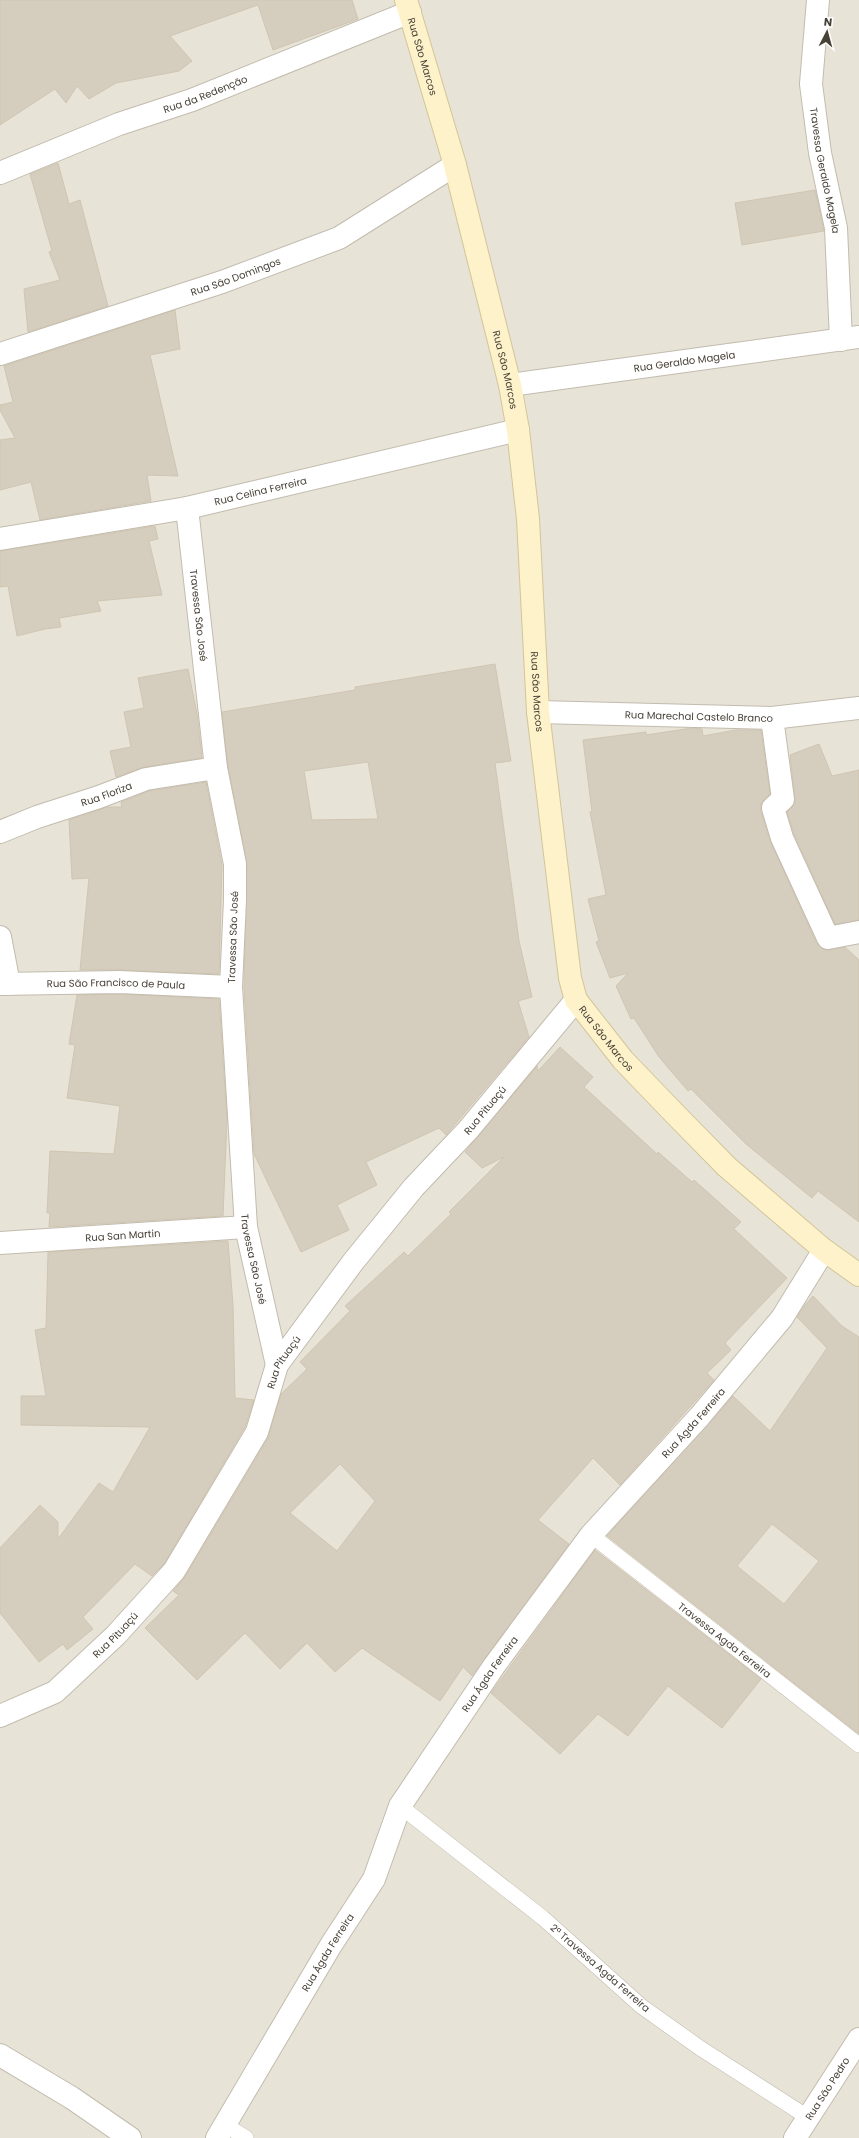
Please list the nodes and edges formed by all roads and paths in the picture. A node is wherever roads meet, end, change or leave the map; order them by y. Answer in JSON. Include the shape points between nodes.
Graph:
{"nodes":[{"id":1,"x":818,"y":0,"type":"edge"},
{"id":2,"x":408,"y":6,"type":"edge"},
{"id":3,"x":455,"y":165,"type":"junction"},
{"id":4,"x":0,"y":173,"type":"edge"},
{"id":5,"x":850,"y":339,"type":"edge"},
{"id":6,"x":0,"y":354,"type":"edge"},
{"id":7,"x":510,"y":385,"type":"junction"},
{"id":8,"x":518,"y":430,"type":"junction"},
{"id":9,"x":187,"y":508,"type":"junction"},
{"id":10,"x":0,"y":539,"type":"edge"},
{"id":11,"x":859,"y":708,"type":"edge"},
{"id":12,"x":538,"y":712,"type":"junction"},
{"id":13,"x":772,"y":718,"type":"junction"},
{"id":14,"x":216,"y":768,"type":"junction"},
{"id":15,"x":0,"y":832,"type":"edge"},
{"id":16,"x":859,"y":932,"type":"edge"},
{"id":17,"x":0,"y":937,"type":"edge"},
{"id":18,"x":5,"y":984,"type":"edge"},
{"id":19,"x":231,"y":987,"type":"junction"},
{"id":20,"x":576,"y":1000,"type":"junction"},
{"id":21,"x":246,"y":1227,"type":"junction"},
{"id":22,"x":0,"y":1243,"type":"edge"},
{"id":23,"x":824,"y":1250,"type":"junction"},
{"id":24,"x":859,"y":1275,"type":"edge"},
{"id":25,"x":277,"y":1365,"type":"junction"},
{"id":26,"x":591,"y":1535,"type":"junction"},
{"id":27,"x":0,"y":1716,"type":"edge"},
{"id":28,"x":859,"y":1745,"type":"edge"},
{"id":29,"x":400,"y":1806,"type":"junction"},
{"id":30,"x":859,"y":2039,"type":"edge"},
{"id":31,"x":0,"y":2055,"type":"edge"},
{"id":32,"x":809,"y":2118,"type":"junction"},
{"id":33,"x":221,"y":2131,"type":"edge"},
{"id":34,"x":130,"y":2138,"type":"edge"},
{"id":35,"x":246,"y":2138,"type":"edge"},
{"id":36,"x":795,"y":2138,"type":"edge"}],
"edges":[{"from":1,"to":5,"type":"street","name":"Travessa Geraldo Magela","via":[[811,84],[820,154],[836,228]]},
{"from":2,"to":3,"type":"main road","name":"Rua São Marcos"},
{"from":2,"to":4,"type":"street","name":"Rua da Redenção","via":[[192,100],[119,124]]},
{"from":3,"to":6,"type":"street","name":"Rua São Domingos","via":[[339,238],[222,282]]},
{"from":3,"to":7,"type":"main road","name":"Rua São Marcos"},
{"from":5,"to":7,"type":"street","name":"Rua Geraldo Magela"},
{"from":7,"to":8,"type":"main road","name":"Rua São Marcos"},
{"from":8,"to":9,"type":"street","name":"Rua Celina Ferreira"},
{"from":8,"to":12,"type":"main road","name":"Rua São Marcos","via":[[528,519]]},
{"from":9,"to":10,"type":"street","name":"Rua Celina Ferreira"},
{"from":9,"to":14,"type":"street","name":"Travessa São José"},
{"from":11,"to":13,"type":"street","name":"Rua Marechal Castelo Branco"},
{"from":12,"to":13,"type":"street","name":"Rua Marechal Castelo Branco"},
{"from":12,"to":20,"type":"main road","name":"Rua São Marcos","via":[[570,978]]},
{"from":13,"to":16,"type":"street","via":[[783,799],[773,808],[782,838],[828,938]]},
{"from":14,"to":15,"type":"street","name":"Rua Floriza","via":[[146,779]]},
{"from":14,"to":19,"type":"street","name":"Travessa São José","via":[[235,864]]},
{"from":17,"to":18,"type":"street"},
{"from":18,"to":19,"type":"street","name":"Rua São Francisco de Paula","via":[[119,982]]},
{"from":19,"to":21,"type":"street","name":"Travessa São José"},
{"from":20,"to":23,"type":"main road","name":"Rua São Marcos","via":[[623,1060],[727,1167]]},
{"from":20,"to":25,"type":"street","name":"Rua Pituaçú","via":[[468,1130],[414,1187],[353,1262]]},
{"from":21,"to":22,"type":"street","name":"Rua San Martin"},
{"from":21,"to":25,"type":"street","name":"Travessa São José"},
{"from":23,"to":24,"type":"main road","name":"Rua São Marcos"},
{"from":23,"to":26,"type":"street","name":"Rua Ágda Ferreira","via":[[782,1318],[700,1416]]},
{"from":25,"to":27,"type":"street","name":"Rua Pituaçú","via":[[257,1432],[174,1571],[116,1635],[55,1692]]},
{"from":26,"to":28,"type":"lane","name":"Travessa Agda Ferreira"},
{"from":26,"to":29,"type":"street","name":"Rua Ágda Ferreira","via":[[494,1666]]},
{"from":29,"to":32,"type":"lane","name":"2ª Travessa Agda Ferreira","via":[[543,1918],[642,2006],[700,2048]]},
{"from":29,"to":33,"type":"street","name":"Rua Ágda Ferreira","via":[[374,1879],[331,1945]]},
{"from":30,"to":32,"type":"street","name":"Rua São Pedro"},
{"from":31,"to":34,"type":"street","via":[[72,2098]]},
{"from":32,"to":36,"type":"street","name":"Rua São Pedro"},
{"from":33,"to":35,"type":"lane"}]}
